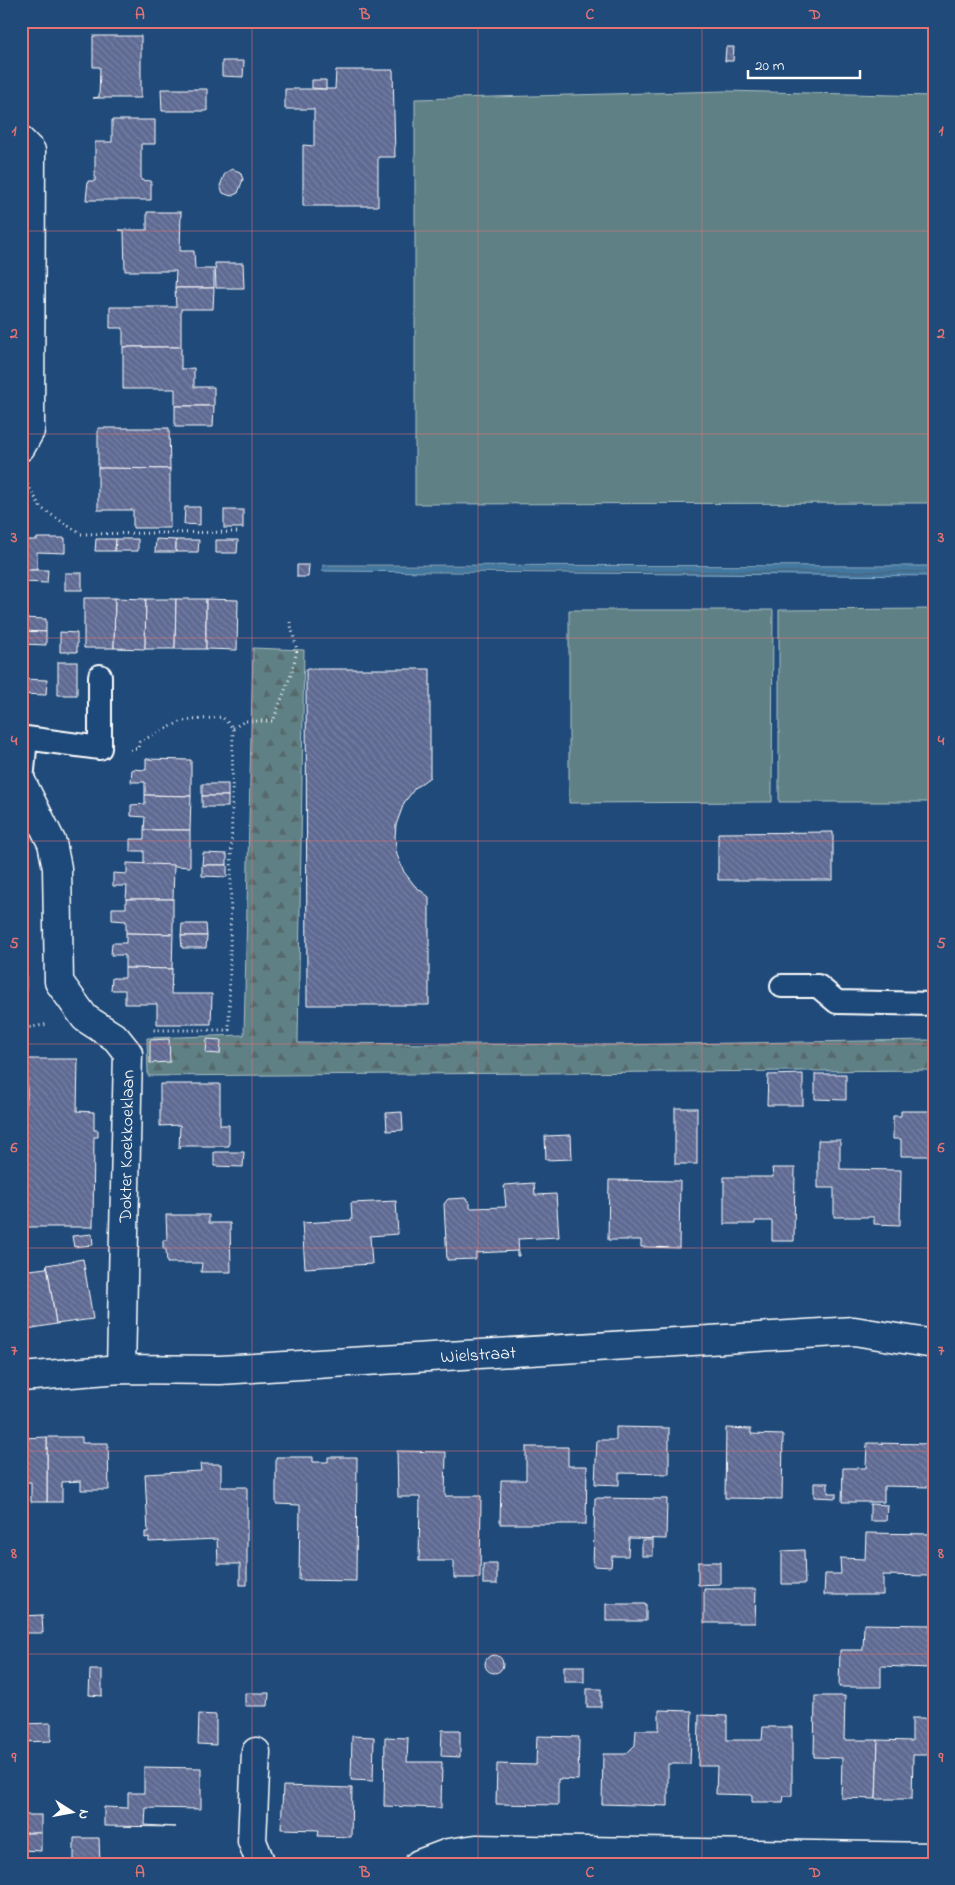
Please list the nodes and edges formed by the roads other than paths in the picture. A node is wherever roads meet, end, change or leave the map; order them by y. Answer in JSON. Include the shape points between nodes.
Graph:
{"nodes":[{"id":1,"x":21,"y":140,"type":"edge"},
{"id":2,"x":21,"y":447,"type":"edge"},
{"id":3,"x":100,"y":676,"type":"dead end"},
{"id":4,"x":22,"y":781,"type":"edge"},
{"id":5,"x":782,"y":986,"type":"dead end"},
{"id":6,"x":934,"y":1004,"type":"edge"},
{"id":7,"x":934,"y":1344,"type":"edge"},
{"id":8,"x":121,"y":1369,"type":"junction"},
{"id":9,"x":21,"y":1377,"type":"edge"},
{"id":10,"x":256,"y":1752,"type":"dead end"},
{"id":11,"x":934,"y":1857,"type":"edge"},
{"id":12,"x":740,"y":1859,"type":"edge"},
{"id":13,"x":841,"y":1860,"type":"edge"},
{"id":14,"x":262,"y":1864,"type":"edge"},
{"id":15,"x":419,"y":1864,"type":"edge"}],
"edges":[{"from":1,"to":2,"type":"street","via":[[31,151],[30,431]]},
{"from":3,"to":4,"type":"lane","via":[[100,748],[26,738]]},
{"from":4,"to":8,"type":"street","name":"Dokter Koekkoeklaan","via":[[52,843],[57,868],[59,982],[85,1018],[116,1038],[128,1053]]},
{"from":5,"to":6,"type":"lane","via":[[818,986],[837,1002]]},
{"from":7,"to":8,"type":"street","name":"Wielstraat","via":[[854,1331],[220,1370]]},
{"from":8,"to":9,"type":"street","name":"Wielstraat"},
{"from":10,"to":14,"type":"street","via":[[252,1841]]},
{"from":11,"to":13,"type":"street"},
{"from":12,"to":13,"type":"street"},
{"from":12,"to":15,"type":"street","via":[[476,1849],[448,1853]]}]}
